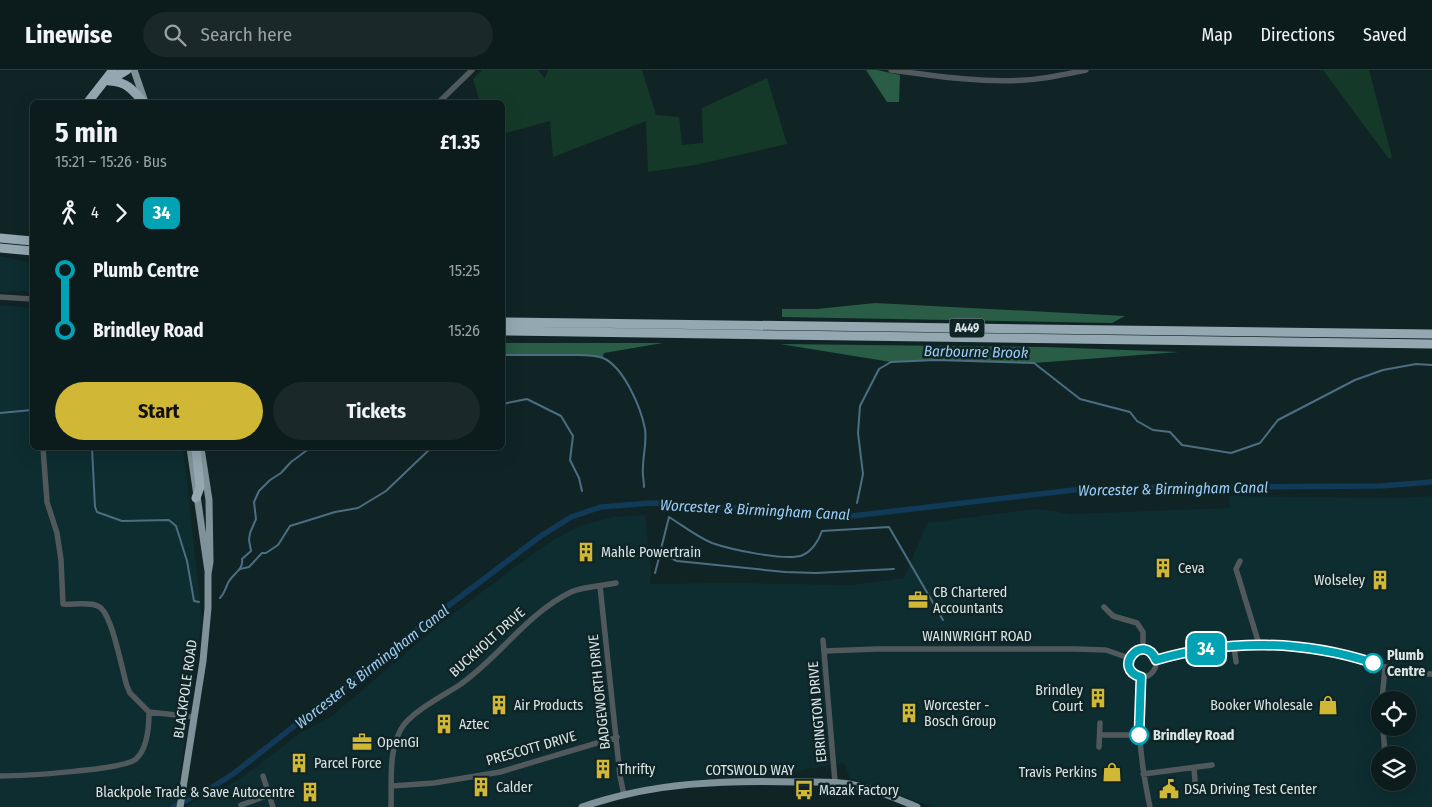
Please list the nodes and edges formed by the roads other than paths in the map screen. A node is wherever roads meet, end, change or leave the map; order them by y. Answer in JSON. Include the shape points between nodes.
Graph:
{"nodes":[{"id":1,"x":113,"y":70,"type":"edge"},
{"id":2,"x":127,"y":70,"type":"edge"},
{"id":3,"x":134,"y":70,"type":"edge"},
{"id":4,"x":472,"y":70,"type":"edge"},
{"id":5,"x":891,"y":70,"type":"edge"},
{"id":6,"x":1086,"y":70,"type":"edge"},
{"id":7,"x":107,"y":82,"type":"junction"},
{"id":8,"x":90,"y":100,"type":"edge"},
{"id":9,"x":142,"y":100,"type":"edge"},
{"id":10,"x":143,"y":100,"type":"edge"},
{"id":11,"x":441,"y":100,"type":"edge"},
{"id":12,"x":30,"y":234,"type":"edge"},
{"id":13,"x":0,"y":238,"type":"edge"},
{"id":14,"x":30,"y":241,"type":"edge"},
{"id":15,"x":0,"y":248,"type":"edge"},
{"id":16,"x":30,"y":251,"type":"edge"},
{"id":17,"x":0,"y":297,"type":"edge"},
{"id":18,"x":30,"y":299,"type":"edge"},
{"id":19,"x":505,"y":322,"type":"edge"},
{"id":20,"x":505,"y":331,"type":"edge"},
{"id":21,"x":1432,"y":334,"type":"edge"},
{"id":22,"x":1432,"y":344,"type":"edge"},
{"id":23,"x":43,"y":450,"type":"edge"},
{"id":24,"x":190,"y":450,"type":"edge"},
{"id":25,"x":196,"y":450,"type":"edge"},
{"id":26,"x":201,"y":450,"type":"edge"},
{"id":27,"x":196,"y":498,"type":"junction"},
{"id":28,"x":1240,"y":561,"type":"dead end"},
{"id":29,"x":208,"y":574,"type":"junction"},
{"id":30,"x":616,"y":583,"type":"dead end"},
{"id":31,"x":600,"y":586,"type":"junction"},
{"id":32,"x":1104,"y":607,"type":"dead end"},
{"id":33,"x":823,"y":640,"type":"dead end"},
{"id":34,"x":1259,"y":644,"type":"junction"},
{"id":35,"x":1234,"y":646,"type":"junction"},
{"id":36,"x":1143,"y":649,"type":"junction"},
{"id":37,"x":824,"y":651,"type":"junction"},
{"id":38,"x":1130,"y":658,"type":"junction"},
{"id":39,"x":1156,"y":660,"type":"junction"},
{"id":40,"x":1236,"y":662,"type":"dead end"},
{"id":41,"x":1385,"y":667,"type":"junction"},
{"id":42,"x":1432,"y":674,"type":"edge"},
{"id":43,"x":1141,"y":677,"type":"junction"},
{"id":44,"x":1383,"y":691,"type":"edge"},
{"id":45,"x":149,"y":712,"type":"junction"},
{"id":46,"x":194,"y":718,"type":"junction"},
{"id":47,"x":1100,"y":723,"type":"dead end"},
{"id":48,"x":1100,"y":735,"type":"junction"},
{"id":49,"x":1139,"y":735,"type":"junction"},
{"id":50,"x":617,"y":737,"type":"junction"},
{"id":51,"x":1099,"y":747,"type":"dead end"},
{"id":52,"x":1212,"y":766,"type":"dead end"},
{"id":53,"x":1194,"y":768,"type":"junction"},
{"id":54,"x":1143,"y":774,"type":"junction"},
{"id":55,"x":0,"y":776,"type":"edge"},
{"id":56,"x":263,"y":776,"type":"dead end"},
{"id":57,"x":1195,"y":781,"type":"dead end"},
{"id":58,"x":836,"y":782,"type":"junction"},
{"id":59,"x":392,"y":786,"type":"junction"},
{"id":60,"x":269,"y":795,"type":"junction"},
{"id":61,"x":624,"y":795,"type":"junction"},
{"id":62,"x":241,"y":805,"type":"dead end"},
{"id":63,"x":180,"y":807,"type":"edge"},
{"id":64,"x":273,"y":807,"type":"edge"},
{"id":65,"x":391,"y":807,"type":"edge"},
{"id":66,"x":582,"y":807,"type":"edge"},
{"id":67,"x":917,"y":807,"type":"edge"},
{"id":68,"x":1150,"y":807,"type":"edge"}],
"edges":[{"from":1,"to":7,"type":"highway"},
{"from":2,"to":7,"type":"highway"},
{"from":3,"to":10,"type":"main road"},
{"from":4,"to":11,"type":"street"},
{"from":5,"to":6,"type":"street","via":[[1003,81]]},
{"from":7,"to":8,"type":"highway"},
{"from":7,"to":9,"type":"highway","via":[[130,86]]},
{"from":12,"to":13,"type":"highway"},
{"from":13,"to":14,"type":"highway"},
{"from":15,"to":16,"type":"highway"},
{"from":17,"to":18,"type":"street"},
{"from":19,"to":21,"type":"highway","number":"A449"},
{"from":20,"to":22,"type":"highway","number":"A449"},
{"from":23,"to":45,"type":"street","via":[[47,502],[61,560],[63,604],[101,608],[114,638],[130,693]]},
{"from":24,"to":27,"type":"main road","name":"BLACKPOLE ROAD"},
{"from":25,"to":27,"type":"highway","via":[[200,486]]},
{"from":26,"to":29,"type":"main road","name":"BLACKPOLE ROAD","via":[[208,500]]},
{"from":27,"to":29,"type":"main road","name":"BLACKPOLE ROAD"},
{"from":28,"to":34,"type":"street","via":[[1236,569]]},
{"from":29,"to":46,"type":"main road","name":"BLACKPOLE ROAD","via":[[206,632]]},
{"from":30,"to":31,"type":"street","name":"BUCKHOLT DRIVE"},
{"from":31,"to":50,"type":"street","name":"BADGEWORTH DRIVE"},
{"from":31,"to":59,"type":"street","name":"BUCKHOLT DRIVE","via":[[573,591],[544,607],[474,674],[404,725],[394,744]]},
{"from":32,"to":36,"type":"street","via":[[1113,616],[1137,623],[1143,632]]},
{"from":33,"to":37,"type":"street","name":"EBRINGTON DRIVE"},
{"from":34,"to":35,"type":"street"},
{"from":34,"to":41,"type":"street","via":[[1321,650]]},
{"from":35,"to":39,"type":"street"},
{"from":35,"to":40,"type":"street"},
{"from":36,"to":38,"type":"street","via":[[1135,651]]},
{"from":36,"to":39,"type":"street","via":[[1151,652]]},
{"from":37,"to":38,"type":"street","name":"WAINWRIGHT ROAD","via":[[1075,648],[1106,650]]},
{"from":37,"to":58,"type":"street","name":"EBRINGTON DRIVE"},
{"from":38,"to":43,"type":"street","via":[[1130,670]]},
{"from":39,"to":43,"type":"street","via":[[1153,672]]},
{"from":41,"to":42,"type":"street"},
{"from":41,"to":44,"type":"street"},
{"from":43,"to":49,"type":"street"},
{"from":45,"to":46,"type":"street"},
{"from":45,"to":55,"type":"street","via":[[143,750],[130,763]]},
{"from":46,"to":63,"type":"main road","name":"BLACKPOLE ROAD"},
{"from":47,"to":48,"type":"street"},
{"from":48,"to":49,"type":"street"},
{"from":48,"to":51,"type":"street"},
{"from":49,"to":54,"type":"street"},
{"from":50,"to":59,"type":"street","name":"PRESCOTT DRIVE","via":[[500,772]]},
{"from":50,"to":61,"type":"street","name":"BADGEWORTH DRIVE"},
{"from":52,"to":53,"type":"street"},
{"from":53,"to":54,"type":"street"},
{"from":53,"to":57,"type":"street"},
{"from":54,"to":68,"type":"street"},
{"from":56,"to":60,"type":"street"},
{"from":58,"to":61,"type":"main road","name":"COTSWOLD WAY","via":[[709,782]]},
{"from":58,"to":67,"type":"main road","name":"COTSWOLD WAY","via":[[892,796]]},
{"from":59,"to":65,"type":"street","name":"BUCKHOLT DRIVE"},
{"from":60,"to":62,"type":"street"},
{"from":60,"to":64,"type":"street"},
{"from":61,"to":66,"type":"main road","name":"COTSWOLD WAY"}]}
